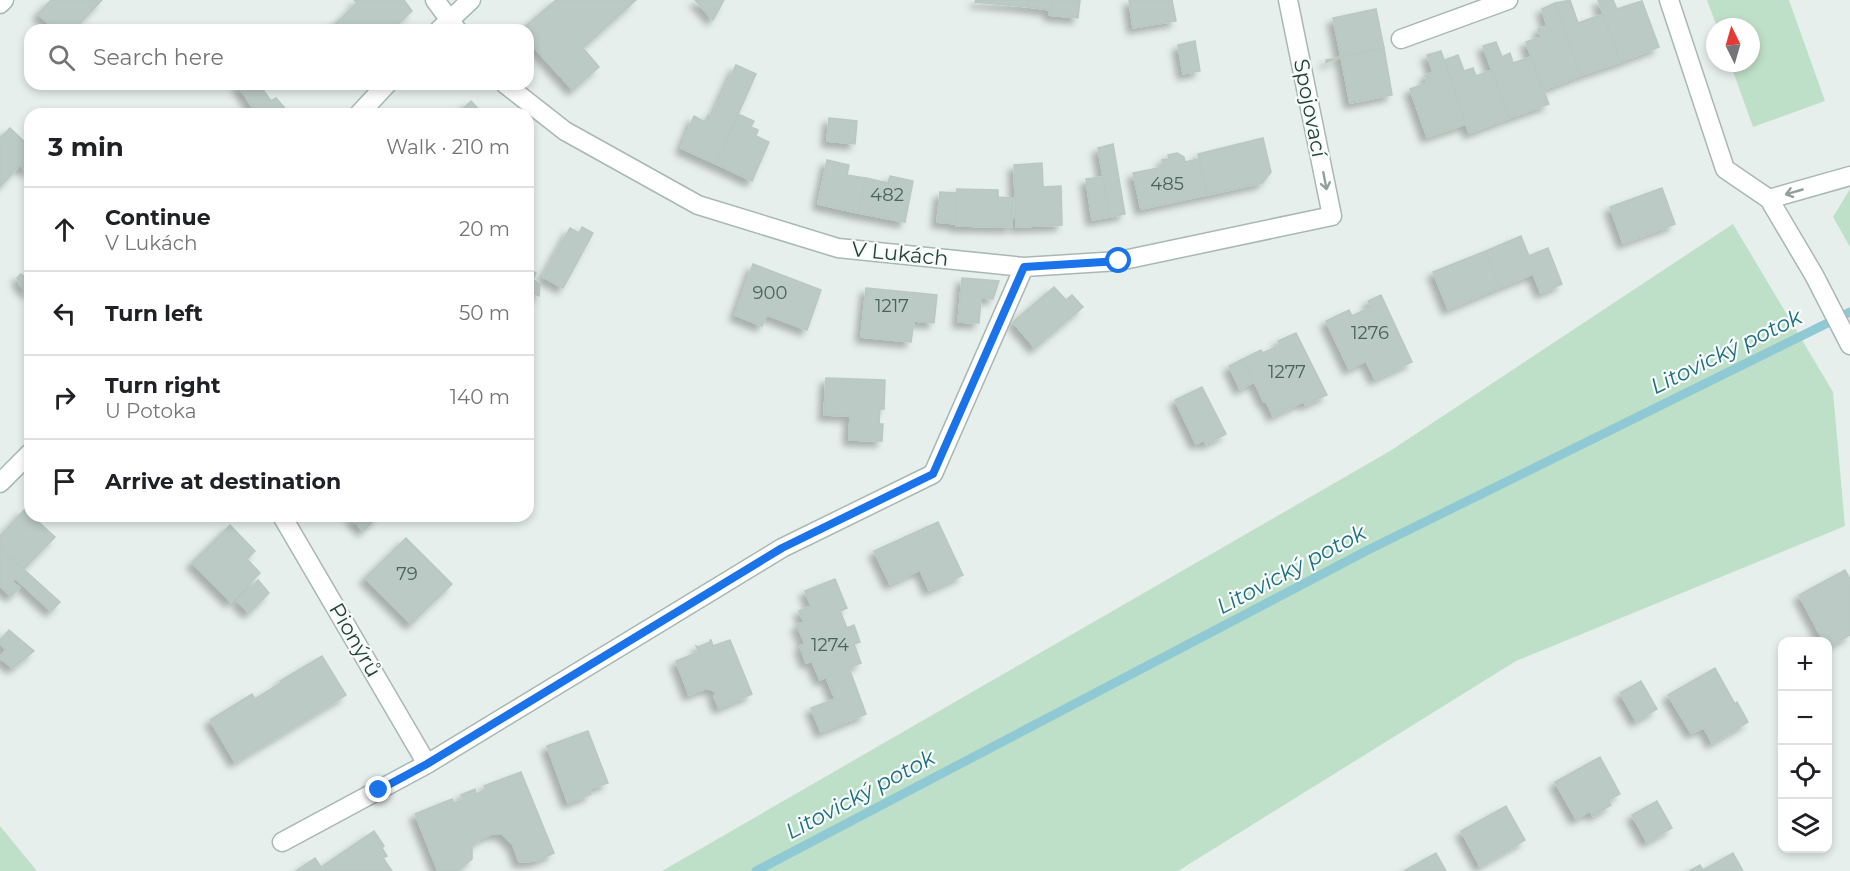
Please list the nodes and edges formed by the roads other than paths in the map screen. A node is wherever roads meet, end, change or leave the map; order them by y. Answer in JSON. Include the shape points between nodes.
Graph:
{"nodes":[{"id":1,"x":4,"y":0,"type":"edge"},
{"id":2,"x":435,"y":0,"type":"edge"},
{"id":3,"x":471,"y":0,"type":"edge"},
{"id":4,"x":1288,"y":0,"type":"edge"},
{"id":5,"x":1508,"y":0,"type":"edge"},
{"id":6,"x":1669,"y":0,"type":"edge"},
{"id":7,"x":0,"y":4,"type":"edge"},
{"id":8,"x":447,"y":24,"type":"edge"},
{"id":9,"x":450,"y":24,"type":"edge"},
{"id":10,"x":1401,"y":39,"type":"dead end"},
{"id":11,"x":381,"y":90,"type":"edge"},
{"id":12,"x":513,"y":90,"type":"edge"},
{"id":13,"x":364,"y":108,"type":"edge"},
{"id":14,"x":1850,"y":176,"type":"edge"},
{"id":15,"x":1769,"y":198,"type":"junction"},
{"id":16,"x":1332,"y":216,"type":"joint"},
{"id":17,"x":1024,"y":267,"type":"junction"},
{"id":18,"x":1850,"y":345,"type":"edge"},
{"id":19,"x":24,"y":459,"type":"edge"},
{"id":20,"x":0,"y":483,"type":"edge"},
{"id":21,"x":286,"y":522,"type":"edge"},
{"id":22,"x":427,"y":764,"type":"junction"},
{"id":23,"x":282,"y":842,"type":"dead end"}],
"edges":[{"from":1,"to":7,"type":"street"},
{"from":2,"to":8,"type":"street"},
{"from":3,"to":9,"type":"street"},
{"from":4,"to":16,"type":"street","name":"Spojovací","one_way":true},
{"from":5,"to":10,"type":"street"},
{"from":6,"to":15,"type":"street","via":[[1725,170]]},
{"from":11,"to":13,"type":"street"},
{"from":12,"to":17,"type":"street","name":"V Lukách","via":[[565,131],[698,205],[838,248]]},
{"from":14,"to":15,"type":"street","one_way":true},
{"from":15,"to":18,"type":"street"},
{"from":16,"to":17,"type":"street","name":"V Lukách","via":[[1119,261]]},
{"from":17,"to":22,"type":"street","via":[[933,474],[782,548]]},
{"from":19,"to":20,"type":"street"},
{"from":21,"to":22,"type":"street","name":"Pionýrů"},
{"from":22,"to":23,"type":"street"}]}
